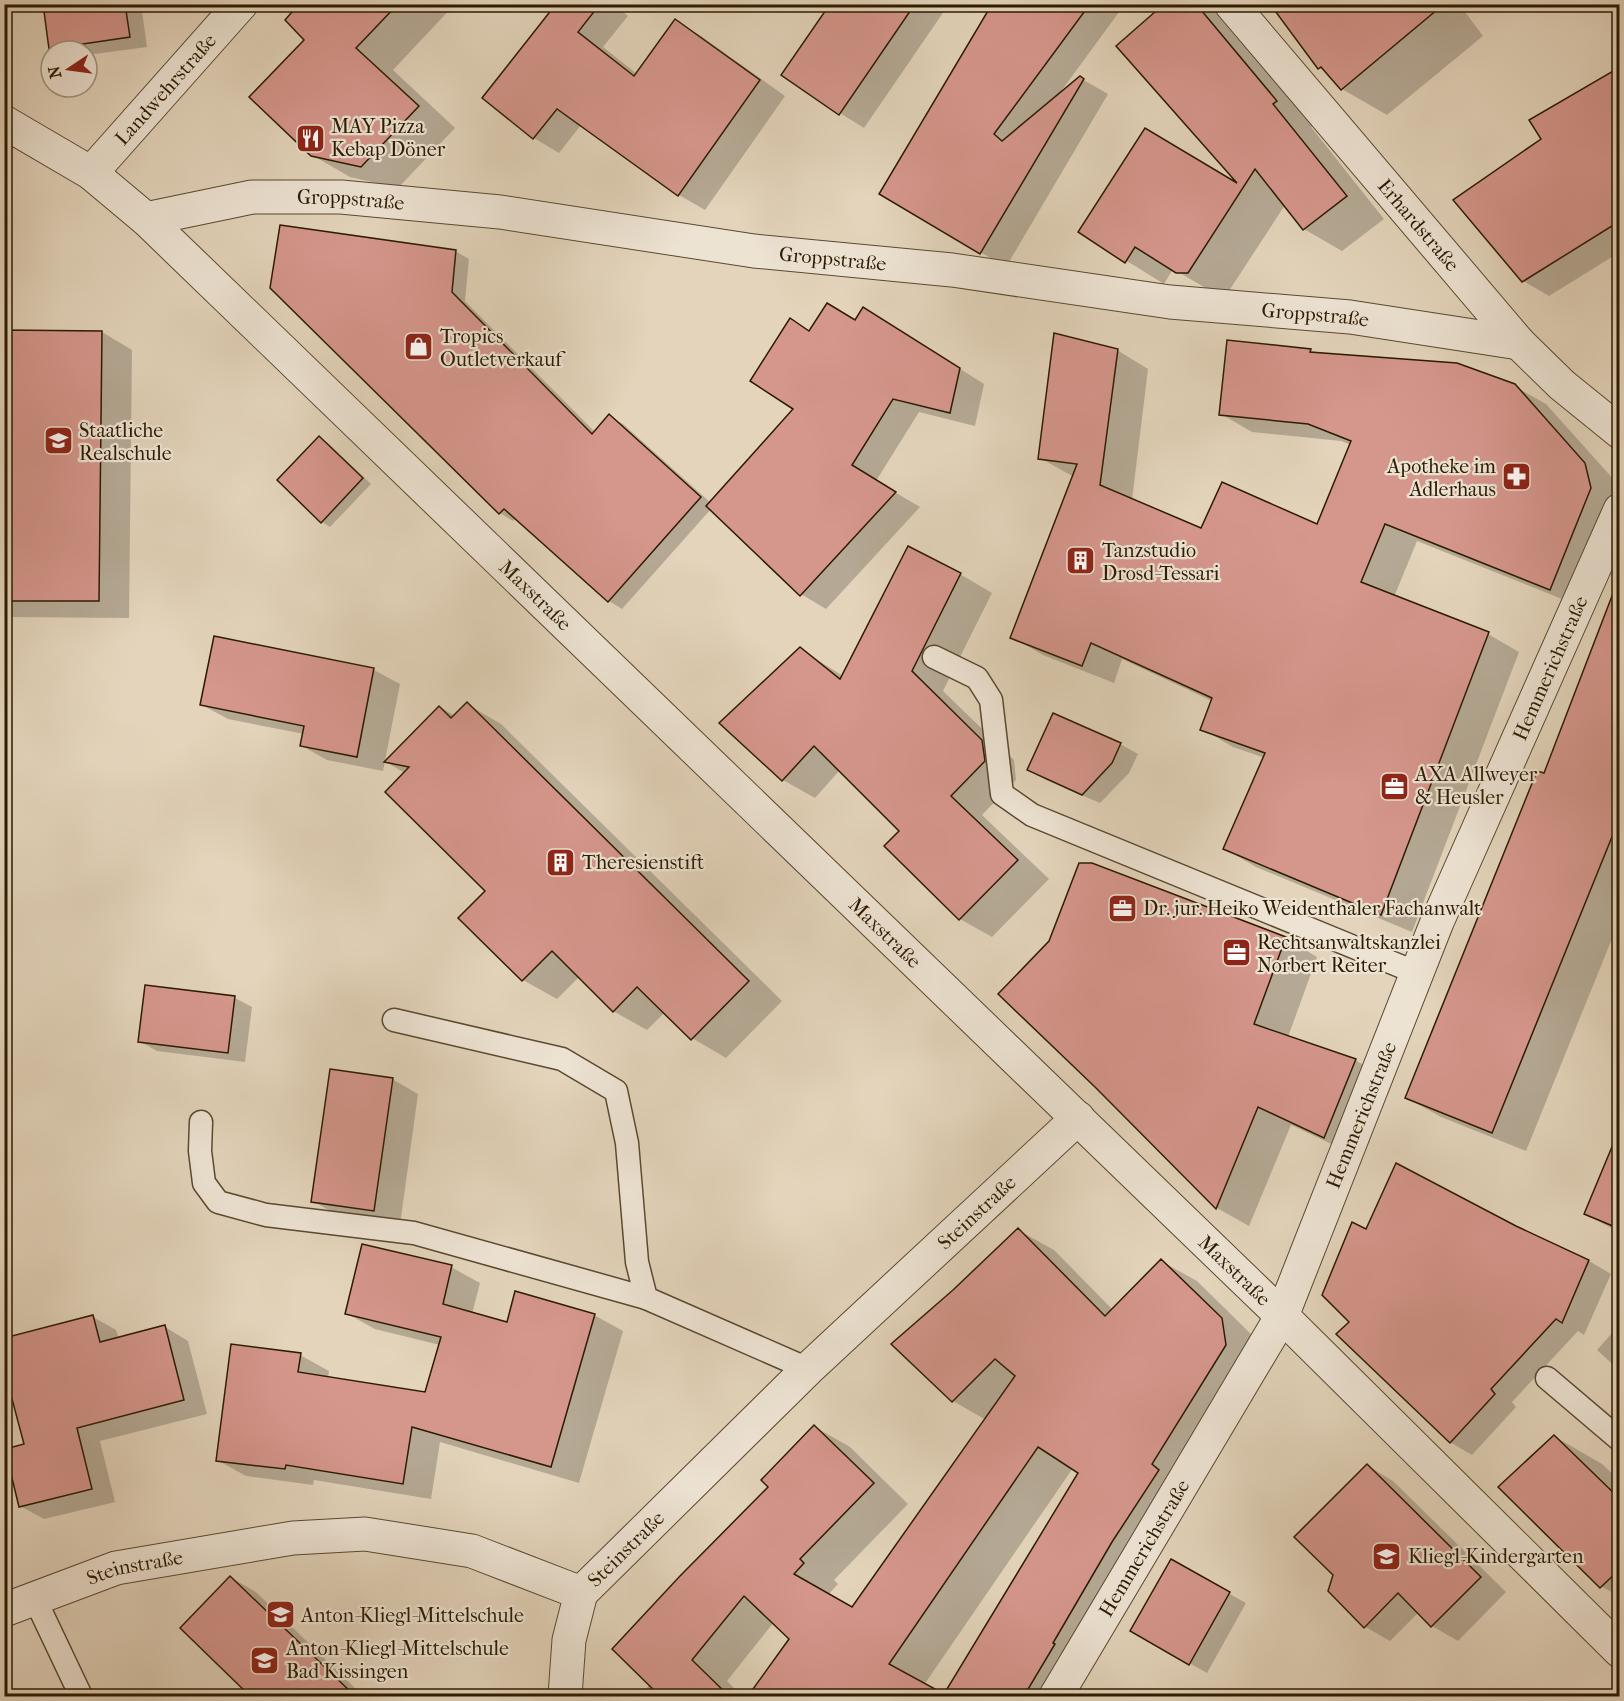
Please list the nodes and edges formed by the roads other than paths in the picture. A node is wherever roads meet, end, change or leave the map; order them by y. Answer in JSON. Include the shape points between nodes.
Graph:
{"nodes":[{"id":1,"x":242,"y":4,"type":"edge"},
{"id":2,"x":1231,"y":4,"type":"edge"},
{"id":3,"x":4,"y":122,"type":"edge"},
{"id":4,"x":91,"y":173,"type":"junction"},
{"id":5,"x":146,"y":219,"type":"junction"},
{"id":6,"x":1519,"y":343,"type":"junction"},
{"id":7,"x":1620,"y":432,"type":"edge"},
{"id":8,"x":1620,"y":510,"type":"edge"},
{"id":9,"x":934,"y":657,"type":"dead end"},
{"id":10,"x":1417,"y":972,"type":"junction"},
{"id":11,"x":394,"y":1020,"type":"dead end"},
{"id":12,"x":1078,"y":1118,"type":"junction"},
{"id":13,"x":201,"y":1122,"type":"dead end"},
{"id":14,"x":646,"y":1298,"type":"junction"},
{"id":15,"x":1282,"y":1316,"type":"junction"},
{"id":16,"x":808,"y":1369,"type":"junction"},
{"id":17,"x":1547,"y":1378,"type":"dead end"},
{"id":18,"x":1620,"y":1440,"type":"edge"},
{"id":19,"x":580,"y":1593,"type":"junction"},
{"id":20,"x":35,"y":1599,"type":"junction"},
{"id":21,"x":4,"y":1610,"type":"edge"},
{"id":22,"x":1620,"y":1651,"type":"edge"},
{"id":23,"x":81,"y":1696,"type":"edge"},
{"id":24,"x":566,"y":1696,"type":"edge"},
{"id":25,"x":1056,"y":1696,"type":"edge"}],
"edges":[{"from":1,"to":4,"type":"street","name":"Landwehrstraße"},
{"from":2,"to":6,"type":"street","name":"Erhardstraße"},
{"from":3,"to":4,"type":"street","name":"Maxstraße"},
{"from":4,"to":5,"type":"street","name":"Maxstraße"},
{"from":5,"to":6,"type":"street","name":"Groppstraße","via":[[252,197],[387,201],[500,212],[754,251],[952,270],[1170,302],[1350,317]]},
{"from":5,"to":12,"type":"street","name":"Maxstraße"},
{"from":6,"to":7,"type":"street","name":"Erhardstraße","via":[[1562,385]]},
{"from":8,"to":10,"type":"street","name":"Hemmerichstraße"},
{"from":9,"to":10,"type":"lane","via":[[977,678],[991,700],[1002,794],[1032,814]]},
{"from":10,"to":15,"type":"street","name":"Hemmerichstraße"},
{"from":11,"to":14,"type":"lane","via":[[562,1059],[616,1091],[627,1143],[637,1262]]},
{"from":12,"to":15,"type":"street","name":"Maxstraße"},
{"from":12,"to":16,"type":"street","name":"Steinstraße"},
{"from":13,"to":14,"type":"lane","via":[[204,1183],[218,1202],[266,1215],[414,1233]]},
{"from":14,"to":16,"type":"lane"},
{"from":15,"to":22,"type":"street","name":"Maxstraße"},
{"from":15,"to":25,"type":"street","name":"Hemmerichstraße"},
{"from":16,"to":19,"type":"street","name":"Steinstraße"},
{"from":17,"to":18,"type":"lane"},
{"from":19,"to":20,"type":"street","name":"Steinstraße","via":[[472,1551],[365,1534],[293,1538],[116,1568]]},
{"from":19,"to":24,"type":"street","via":[[569,1640]]},
{"from":20,"to":21,"type":"street","name":"Steinstraße"},
{"from":20,"to":23,"type":"lane"}]}
